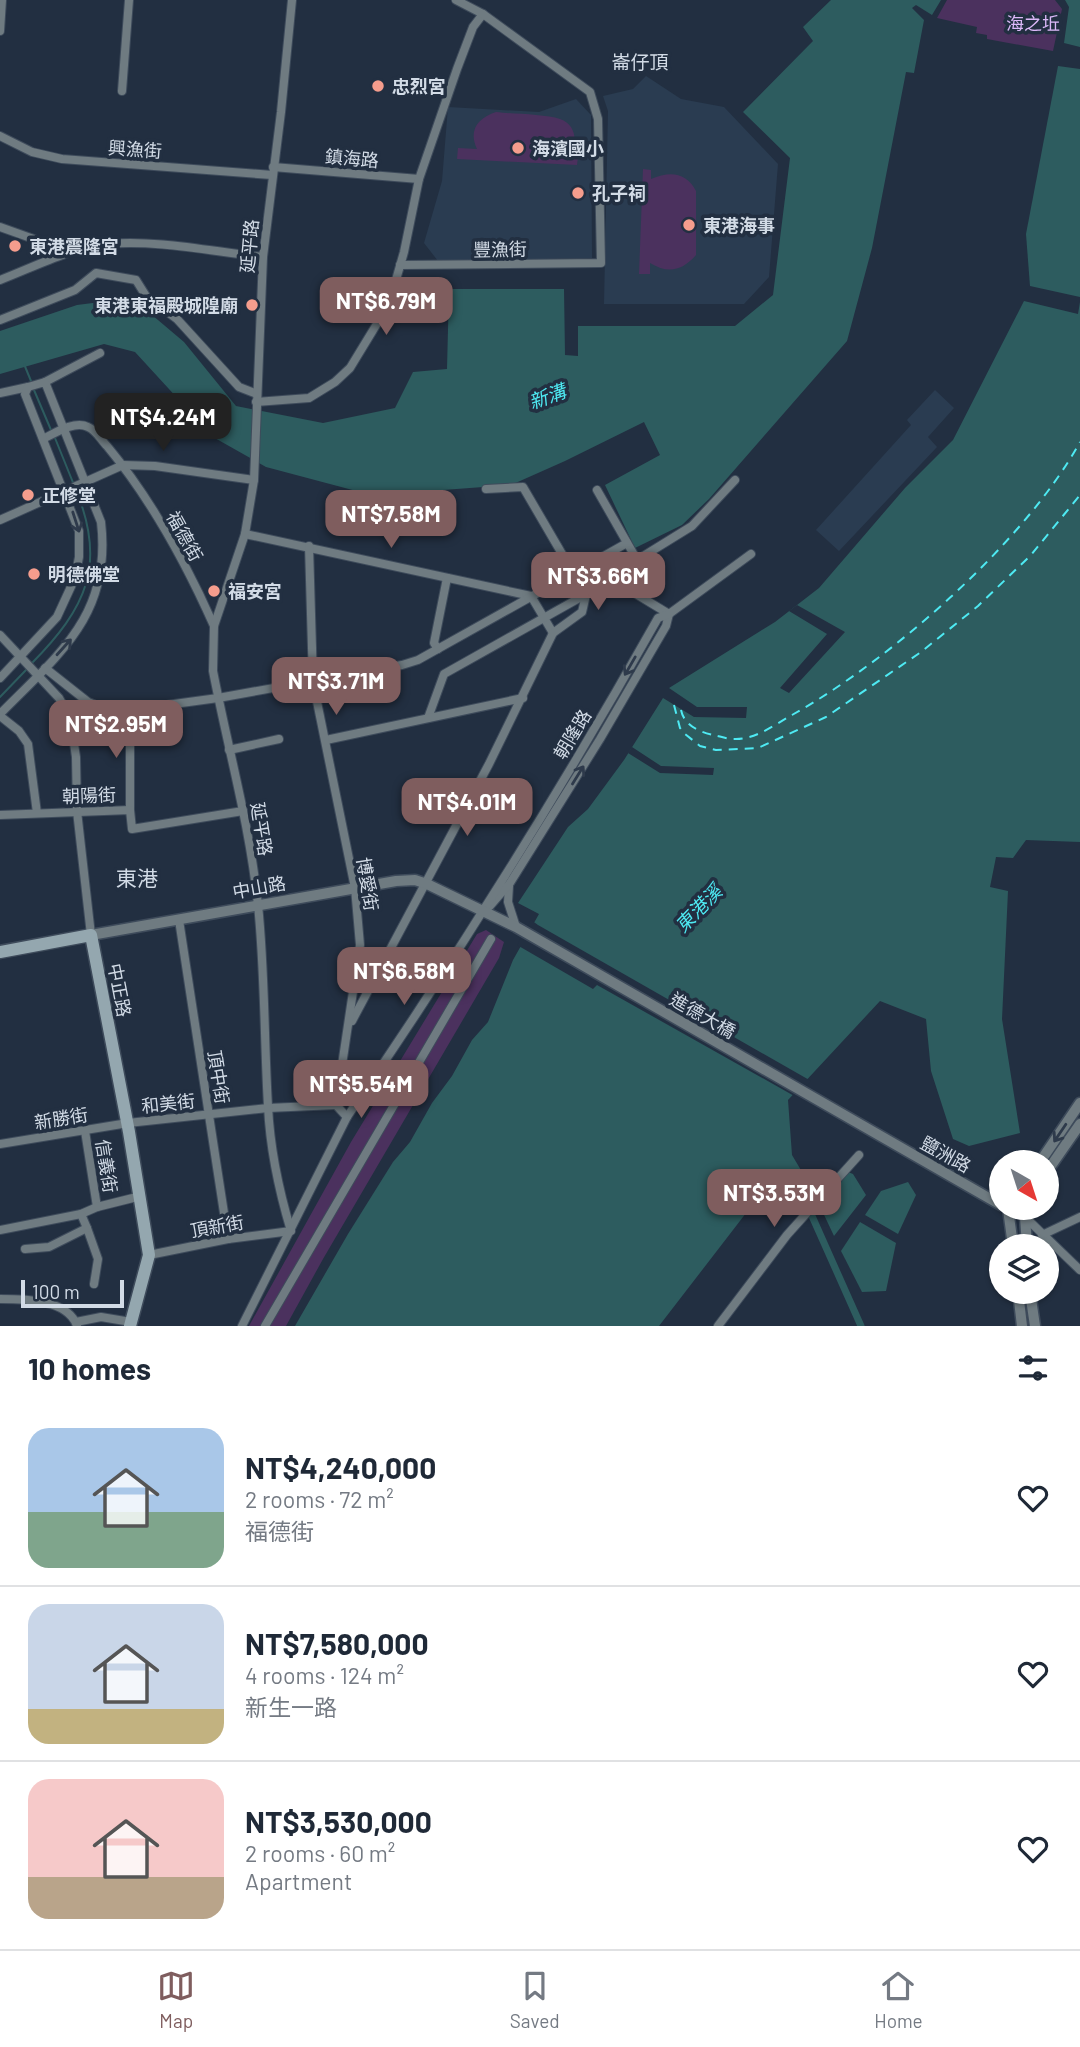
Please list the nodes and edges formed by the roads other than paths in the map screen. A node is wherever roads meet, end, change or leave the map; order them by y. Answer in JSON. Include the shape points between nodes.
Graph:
{"nodes":[{"id":1,"x":2,"y":0,"type":"edge"},
{"id":2,"x":129,"y":0,"type":"edge"},
{"id":3,"x":292,"y":0,"type":"edge"},
{"id":4,"x":456,"y":0,"type":"edge"},
{"id":5,"x":483,"y":14,"type":"junction"},
{"id":6,"x":0,"y":19,"type":"edge"},
{"id":7,"x":0,"y":31,"type":"edge"},
{"id":8,"x":122,"y":91,"type":"dead end"},
{"id":9,"x":0,"y":136,"type":"edge"},
{"id":10,"x":273,"y":171,"type":"junction"},
{"id":11,"x":419,"y":179,"type":"junction"},
{"id":12,"x":0,"y":227,"type":"edge"},
{"id":13,"x":71,"y":252,"type":"junction"},
{"id":14,"x":263,"y":257,"type":"junction"},
{"id":15,"x":400,"y":265,"type":"junction"},
{"id":16,"x":0,"y":280,"type":"edge"},
{"id":17,"x":0,"y":320,"type":"edge"},
{"id":18,"x":100,"y":353,"type":"dead end"},
{"id":19,"x":43,"y":382,"type":"junction"},
{"id":20,"x":28,"y":387,"type":"junction"},
{"id":21,"x":0,"y":393,"type":"edge"},
{"id":22,"x":257,"y":398,"type":"junction"},
{"id":23,"x":64,"y":428,"type":"junction"},
{"id":24,"x":43,"y":439,"type":"junction"},
{"id":25,"x":123,"y":465,"type":"junction"},
{"id":26,"x":254,"y":480,"type":"junction"},
{"id":27,"x":735,"y":480,"type":"dead end"},
{"id":28,"x":83,"y":482,"type":"junction"},
{"id":29,"x":486,"y":489,"type":"dead end"},
{"id":30,"x":67,"y":490,"type":"junction"},
{"id":31,"x":597,"y":490,"type":"dead end"},
{"id":32,"x":0,"y":520,"type":"edge"},
{"id":33,"x":245,"y":534,"type":"junction"},
{"id":34,"x":627,"y":543,"type":"junction"},
{"id":35,"x":309,"y":546,"type":"junction"},
{"id":36,"x":751,"y":554,"type":"dead end"},
{"id":37,"x":637,"y":560,"type":"junction"},
{"id":38,"x":573,"y":573,"type":"junction"},
{"id":39,"x":447,"y":578,"type":"junction"},
{"id":40,"x":613,"y":580,"type":"junction"},
{"id":41,"x":586,"y":595,"type":"junction"},
{"id":42,"x":531,"y":596,"type":"junction"},
{"id":43,"x":669,"y":614,"type":"junction"},
{"id":44,"x":543,"y":617,"type":"junction"},
{"id":45,"x":214,"y":626,"type":"junction"},
{"id":46,"x":553,"y":633,"type":"junction"},
{"id":47,"x":0,"y":635,"type":"edge"},
{"id":48,"x":438,"y":649,"type":"junction"},
{"id":49,"x":22,"y":660,"type":"junction"},
{"id":50,"x":45,"y":668,"type":"junction"},
{"id":51,"x":34,"y":673,"type":"junction"},
{"id":52,"x":0,"y":678,"type":"edge"},
{"id":53,"x":313,"y":682,"type":"junction"},
{"id":54,"x":218,"y":698,"type":"junction"},
{"id":55,"x":523,"y":698,"type":"junction"},
{"id":56,"x":130,"y":710,"type":"junction"},
{"id":57,"x":0,"y":715,"type":"edge"},
{"id":58,"x":428,"y":718,"type":"junction"},
{"id":59,"x":279,"y":739,"type":"dead end"},
{"id":60,"x":326,"y":740,"type":"junction"},
{"id":61,"x":229,"y":750,"type":"junction"},
{"id":62,"x":77,"y":810,"type":"junction"},
{"id":63,"x":131,"y":810,"type":"junction"},
{"id":64,"x":243,"y":811,"type":"junction"},
{"id":65,"x":37,"y":813,"type":"junction"},
{"id":66,"x":0,"y":816,"type":"edge"},
{"id":67,"x":510,"y":883,"type":"junction"},
{"id":68,"x":427,"y":884,"type":"junction"},
{"id":69,"x":355,"y":888,"type":"junction"},
{"id":70,"x":258,"y":904,"type":"junction"},
{"id":71,"x":484,"y":912,"type":"junction"},
{"id":72,"x":179,"y":920,"type":"junction"},
{"id":73,"x":516,"y":927,"type":"junction"},
{"id":74,"x":91,"y":935,"type":"junction"},
{"id":75,"x":491,"y":939,"type":"dead end"},
{"id":76,"x":0,"y":953,"type":"edge"},
{"id":77,"x":349,"y":1027,"type":"junction"},
{"id":78,"x":1080,"y":1103,"type":"edge"},
{"id":79,"x":336,"y":1105,"type":"junction"},
{"id":80,"x":268,"y":1108,"type":"junction"},
{"id":81,"x":209,"y":1114,"type":"junction"},
{"id":82,"x":347,"y":1117,"type":"junction"},
{"id":83,"x":128,"y":1123,"type":"junction"},
{"id":84,"x":1080,"y":1124,"type":"edge"},
{"id":85,"x":85,"y":1131,"type":"junction"},
{"id":86,"x":873,"y":1133,"type":"joint"},
{"id":87,"x":0,"y":1144,"type":"edge"},
{"id":88,"x":1048,"y":1150,"type":"edge"},
{"id":89,"x":1059,"y":1154,"type":"edge"},
{"id":90,"x":859,"y":1155,"type":"dead end"},
{"id":91,"x":141,"y":1196,"type":"junction"},
{"id":92,"x":989,"y":1198,"type":"edge"},
{"id":93,"x":97,"y":1207,"type":"junction"},
{"id":94,"x":81,"y":1214,"type":"junction"},
{"id":95,"x":1080,"y":1217,"type":"edge"},
{"id":96,"x":87,"y":1228,"type":"junction"},
{"id":97,"x":0,"y":1230,"type":"edge"},
{"id":98,"x":291,"y":1231,"type":"junction"},
{"id":99,"x":1044,"y":1234,"type":"edge"},
{"id":100,"x":228,"y":1239,"type":"junction"},
{"id":101,"x":25,"y":1250,"type":"dead end"},
{"id":102,"x":1059,"y":1251,"type":"edge"},
{"id":103,"x":149,"y":1255,"type":"junction"},
{"id":104,"x":1080,"y":1270,"type":"edge"},
{"id":105,"x":94,"y":1284,"type":"dead end"},
{"id":106,"x":0,"y":1299,"type":"edge"},
{"id":107,"x":1019,"y":1304,"type":"edge"},
{"id":108,"x":1032,"y":1304,"type":"edge"},
{"id":109,"x":77,"y":1324,"type":"edge"},
{"id":110,"x":131,"y":1324,"type":"edge"},
{"id":111,"x":242,"y":1326,"type":"edge"},
{"id":112,"x":265,"y":1326,"type":"edge"},
{"id":113,"x":718,"y":1326,"type":"edge"},
{"id":114,"x":1022,"y":1326,"type":"edge"},
{"id":115,"x":1035,"y":1326,"type":"edge"}],
"edges":[{"from":1,"to":6,"type":"street"},
{"from":2,"to":8,"type":"street"},
{"from":3,"to":10,"type":"street"},
{"from":4,"to":5,"type":"street"},
{"from":5,"to":11,"type":"street","via":[[473,27]]},
{"from":5,"to":15,"type":"street","name":"豐漁街","via":[[590,92],[598,119],[601,263]]},
{"from":6,"to":7,"type":"street"},
{"from":9,"to":10,"type":"street","name":"興漁街","via":[[32,152],[62,159]]},
{"from":10,"to":11,"type":"street","name":"鎮海路"},
{"from":10,"to":14,"type":"street","name":"延平路"},
{"from":11,"to":15,"type":"street"},
{"from":12,"to":13,"type":"street"},
{"from":13,"to":14,"type":"street","via":[[106,244],[145,244]]},
{"from":13,"to":16,"type":"street"},
{"from":14,"to":22,"type":"street","name":"延平路"},
{"from":15,"to":22,"type":"street","via":[[389,304],[350,368],[335,382],[309,398]]},
{"from":17,"to":22,"type":"street","via":[[75,290],[96,273],[135,280],[239,387]]},
{"from":18,"to":19,"type":"street"},
{"from":19,"to":20,"type":"street"},
{"from":19,"to":23,"type":"street"},
{"from":20,"to":21,"type":"street"},
{"from":20,"to":24,"type":"street","via":[[25,394]]},
{"from":22,"to":26,"type":"street","name":"延平路"},
{"from":23,"to":24,"type":"street"},
{"from":23,"to":25,"type":"street","name":"福德街","via":[[88,426]]},
{"from":23,"to":28,"type":"street"},
{"from":24,"to":30,"type":"street"},
{"from":25,"to":26,"type":"street"},
{"from":25,"to":28,"type":"street"},
{"from":25,"to":45,"type":"street","name":"福德街","via":[[160,520]]},
{"from":26,"to":33,"type":"street","name":"延平路"},
{"from":27,"to":37,"type":"street","via":[[692,526]]},
{"from":28,"to":30,"type":"street"},
{"from":50,"to":28,"type":"street","one_way":true,"via":[[83,625],[100,580],[101,522]]},
{"from":29,"to":38,"type":"street","via":[[523,487]]},
{"from":30,"to":32,"type":"street"},
{"from":30,"to":49,"type":"street","one_way":true,"via":[[80,536],[75,578],[57,617]]},
{"from":31,"to":34,"type":"street"},
{"from":33,"to":35,"type":"street"},
{"from":33,"to":45,"type":"street","name":"延平路"},
{"from":34,"to":37,"type":"street"},
{"from":34,"to":38,"type":"street"},
{"from":35,"to":39,"type":"street"},
{"from":35,"to":53,"type":"street","name":"博愛街"},
{"from":36,"to":43,"type":"street","name":"朝隆路"},
{"from":37,"to":40,"type":"street","via":[[638,565]]},
{"from":38,"to":41,"type":"street"},
{"from":38,"to":42,"type":"street"},
{"from":39,"to":42,"type":"street"},
{"from":39,"to":48,"type":"street","via":[[434,643]]},
{"from":40,"to":41,"type":"street"},
{"from":40,"to":43,"type":"street"},
{"from":41,"to":44,"type":"street"},
{"from":41,"to":46,"type":"street","via":[[582,611]]},
{"from":42,"to":44,"type":"street"},
{"from":42,"to":48,"type":"street"},
{"from":67,"to":43,"type":"street","name":"朝隆路","one_way":true,"via":[[612,719]]},
{"from":43,"to":71,"type":"street","name":"朝隆路","one_way":true,"via":[[658,618]]},
{"from":44,"to":46,"type":"street"},
{"from":44,"to":58,"type":"street","via":[[444,674]]},
{"from":45,"to":54,"type":"street","name":"延平路","via":[[212,654]]},
{"from":46,"to":55,"type":"street"},
{"from":47,"to":49,"type":"street","name":"中正路"},
{"from":48,"to":53,"type":"street","via":[[402,665]]},
{"from":49,"to":51,"type":"street","name":"中正路"},
{"from":49,"to":52,"type":"street"},
{"from":50,"to":51,"type":"street"},
{"from":50,"to":56,"type":"street","via":[[88,702]]},
{"from":51,"to":57,"type":"street"},
{"from":51,"to":62,"type":"street","name":"中正路","via":[[59,698],[70,717]]},
{"from":53,"to":54,"type":"street"},
{"from":53,"to":60,"type":"street","name":"博愛街"},
{"from":54,"to":56,"type":"street"},
{"from":54,"to":61,"type":"street","name":"延平路"},
{"from":55,"to":58,"type":"street"},
{"from":55,"to":68,"type":"street"},
{"from":56,"to":63,"type":"street"},
{"from":57,"to":65,"type":"street","via":[[28,744]]},
{"from":58,"to":60,"type":"street"},
{"from":59,"to":61,"type":"street"},
{"from":60,"to":69,"type":"street","name":"博愛街"},
{"from":61,"to":64,"type":"street","name":"延平路"},
{"from":62,"to":63,"type":"street","name":"朝陽街"},
{"from":62,"to":65,"type":"street","name":"朝陽街"},
{"from":62,"to":74,"type":"street","name":"中正路"},
{"from":63,"to":64,"type":"street","name":"朝陽街","via":[[132,829]]},
{"from":64,"to":70,"type":"street","name":"延平路"},
{"from":65,"to":66,"type":"street","name":"朝陽街"},
{"from":67,"to":71,"type":"street","name":"朝隆路"},
{"from":67,"to":73,"type":"street","via":[[508,902]]},
{"from":68,"to":69,"type":"street","name":"中山路","via":[[396,881]]},
{"from":68,"to":71,"type":"street","name":"中山路"},
{"from":68,"to":77,"type":"street"},
{"from":69,"to":70,"type":"street","name":"中山路"},
{"from":69,"to":77,"type":"street","name":"博愛街","via":[[360,945]]},
{"from":70,"to":72,"type":"street","name":"中山路"},
{"from":70,"to":80,"type":"street","name":"延平路"},
{"from":71,"to":73,"type":"street","name":"中山路"},
{"from":71,"to":82,"type":"street","name":"朝隆路"},
{"from":72,"to":74,"type":"street","name":"中山路"},
{"from":72,"to":81,"type":"street","name":"頂中街"},
{"from":73,"to":86,"type":"street","name":"進德大橋"},
{"from":74,"to":76,"type":"main road","name":"中山路"},
{"from":74,"to":83,"type":"main road","name":"中正路"},
{"from":75,"to":112,"type":"street"},
{"from":77,"to":79,"type":"street","name":"博愛街"},
{"from":78,"to":88,"type":"street","one_way":true},
{"from":79,"to":80,"type":"street","name":"和美街"},
{"from":79,"to":82,"type":"street"},
{"from":80,"to":81,"type":"street","name":"和美街"},
{"from":80,"to":98,"type":"street","name":"延平路","via":[[278,1188]]},
{"from":81,"to":83,"type":"street","name":"和美街"},
{"from":81,"to":100,"type":"street","name":"頂中街"},
{"from":82,"to":98,"type":"street"},
{"from":83,"to":85,"type":"street","name":"新勝街"},
{"from":83,"to":91,"type":"main road","name":"中正路"},
{"from":84,"to":89,"type":"street"},
{"from":85,"to":87,"type":"street","name":"新勝街"},
{"from":85,"to":93,"type":"street","name":"信義街"},
{"from":86,"to":92,"type":"street","name":"鹽洲路"},
{"from":90,"to":113,"type":"street","via":[[787,1236]]},
{"from":91,"to":93,"type":"street"},
{"from":91,"to":103,"type":"main road","name":"中正路"},
{"from":93,"to":94,"type":"street"},
{"from":94,"to":96,"type":"street"},
{"from":94,"to":97,"type":"street"},
{"from":95,"to":99,"type":"street"},
{"from":96,"to":101,"type":"street","via":[[49,1247]]},
{"from":96,"to":105,"type":"street","via":[[98,1259]]},
{"from":98,"to":100,"type":"street","name":"頂新街"},
{"from":98,"to":111,"type":"street"},
{"from":100,"to":103,"type":"street","name":"頂新街"},
{"from":102,"to":104,"type":"street","name":"鹽洲路"},
{"from":103,"to":110,"type":"main road","name":"中正路"},
{"from":106,"to":109,"type":"street","via":[[56,1306],[69,1312]]},
{"from":107,"to":114,"type":"street"},
{"from":108,"to":115,"type":"street"},
{"from":109,"to":110,"type":"street","via":[[101,1317]]}]}
